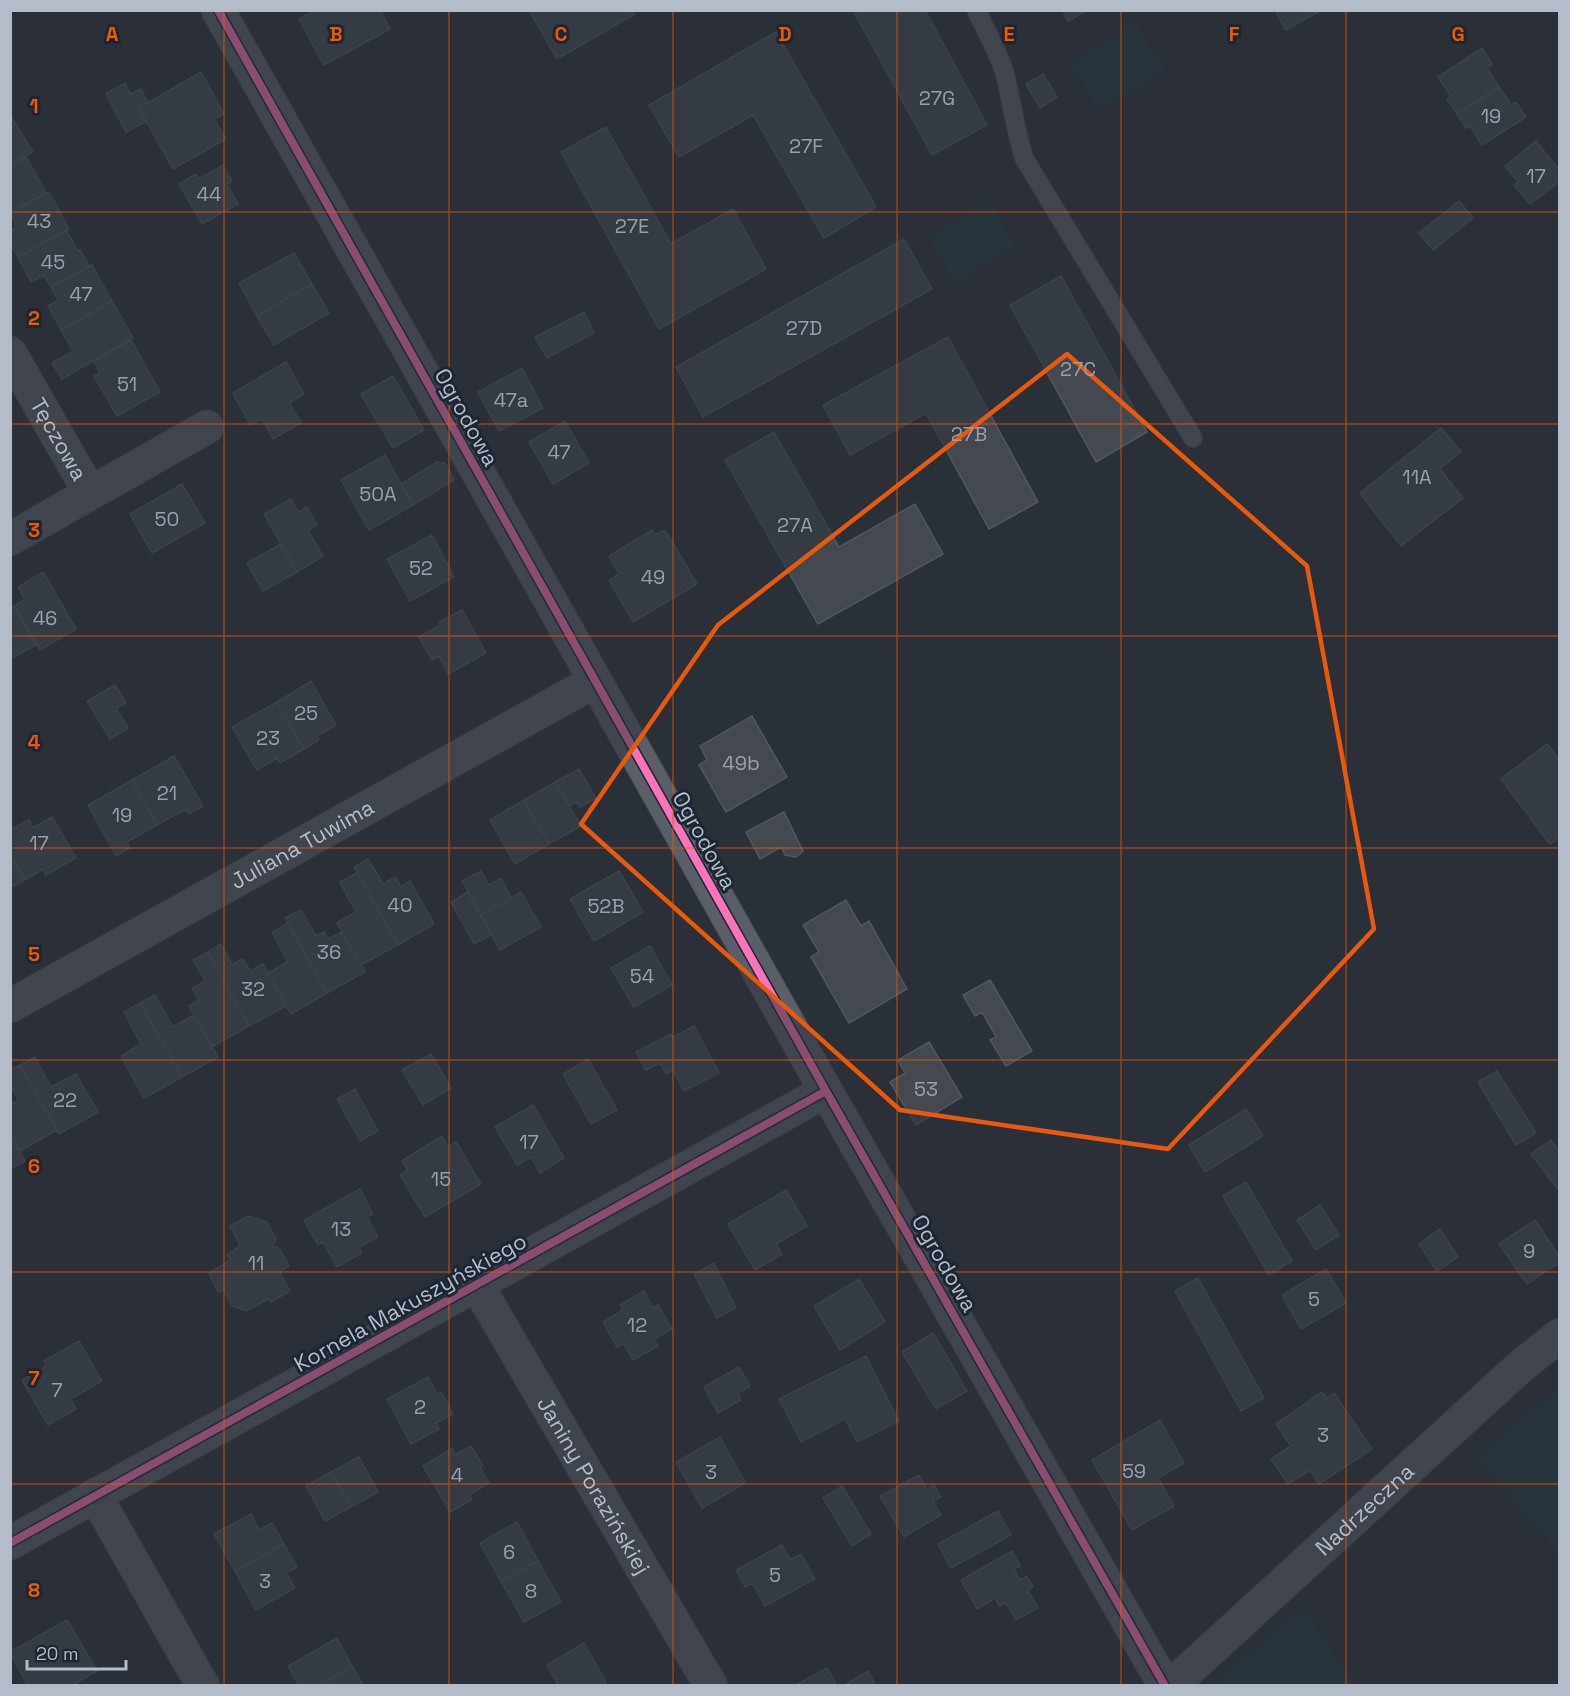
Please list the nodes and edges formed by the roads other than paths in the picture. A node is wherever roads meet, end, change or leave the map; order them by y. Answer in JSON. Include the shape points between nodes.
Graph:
{"nodes":[{"id":1,"x":219,"y":10,"type":"edge"},
{"id":2,"x":976,"y":10,"type":"edge"},
{"id":3,"x":10,"y":353,"type":"edge"},
{"id":4,"x":207,"y":427,"type":"dead end"},
{"id":5,"x":1193,"y":438,"type":"dead end"},
{"id":6,"x":90,"y":493,"type":"junction"},
{"id":7,"x":10,"y":539,"type":"edge"},
{"id":8,"x":595,"y":681,"type":"junction"},
{"id":9,"x":10,"y":1006,"type":"edge"},
{"id":10,"x":826,"y":1091,"type":"junction"},
{"id":11,"x":477,"y":1285,"type":"junction"},
{"id":12,"x":1560,"y":1335,"type":"edge"},
{"id":13,"x":95,"y":1495,"type":"junction"},
{"id":14,"x":10,"y":1544,"type":"edge"},
{"id":15,"x":203,"y":1686,"type":"edge"},
{"id":16,"x":711,"y":1686,"type":"edge"},
{"id":17,"x":1165,"y":1686,"type":"edge"},
{"id":18,"x":1171,"y":1686,"type":"edge"}],
"edges":[{"from":1,"to":8,"type":"street","name":"Ogrodowa"},
{"from":2,"to":5,"type":"lane","via":[[998,54],[1024,158]]},
{"from":3,"to":6,"type":"street","name":"Tęczowa"},
{"from":4,"to":6,"type":"street"},
{"from":6,"to":7,"type":"street"},
{"from":8,"to":9,"type":"street","name":"Juliana Tuwima"},
{"from":8,"to":10,"type":"street","name":"Ogrodowa"},
{"from":10,"to":11,"type":"street","name":"Kornela Makuszyńskiego"},
{"from":10,"to":17,"type":"street","name":"Ogrodowa"},
{"from":11,"to":13,"type":"street","name":"Kornela Makuszyńskiego"},
{"from":11,"to":16,"type":"street","name":"Janiny Porazińskiej"},
{"from":12,"to":18,"type":"street","name":"Nadrzeczna","via":[[1521,1366]]},
{"from":13,"to":14,"type":"street","name":"Kornela Makuszyńskiego"},
{"from":13,"to":15,"type":"street"}]}
